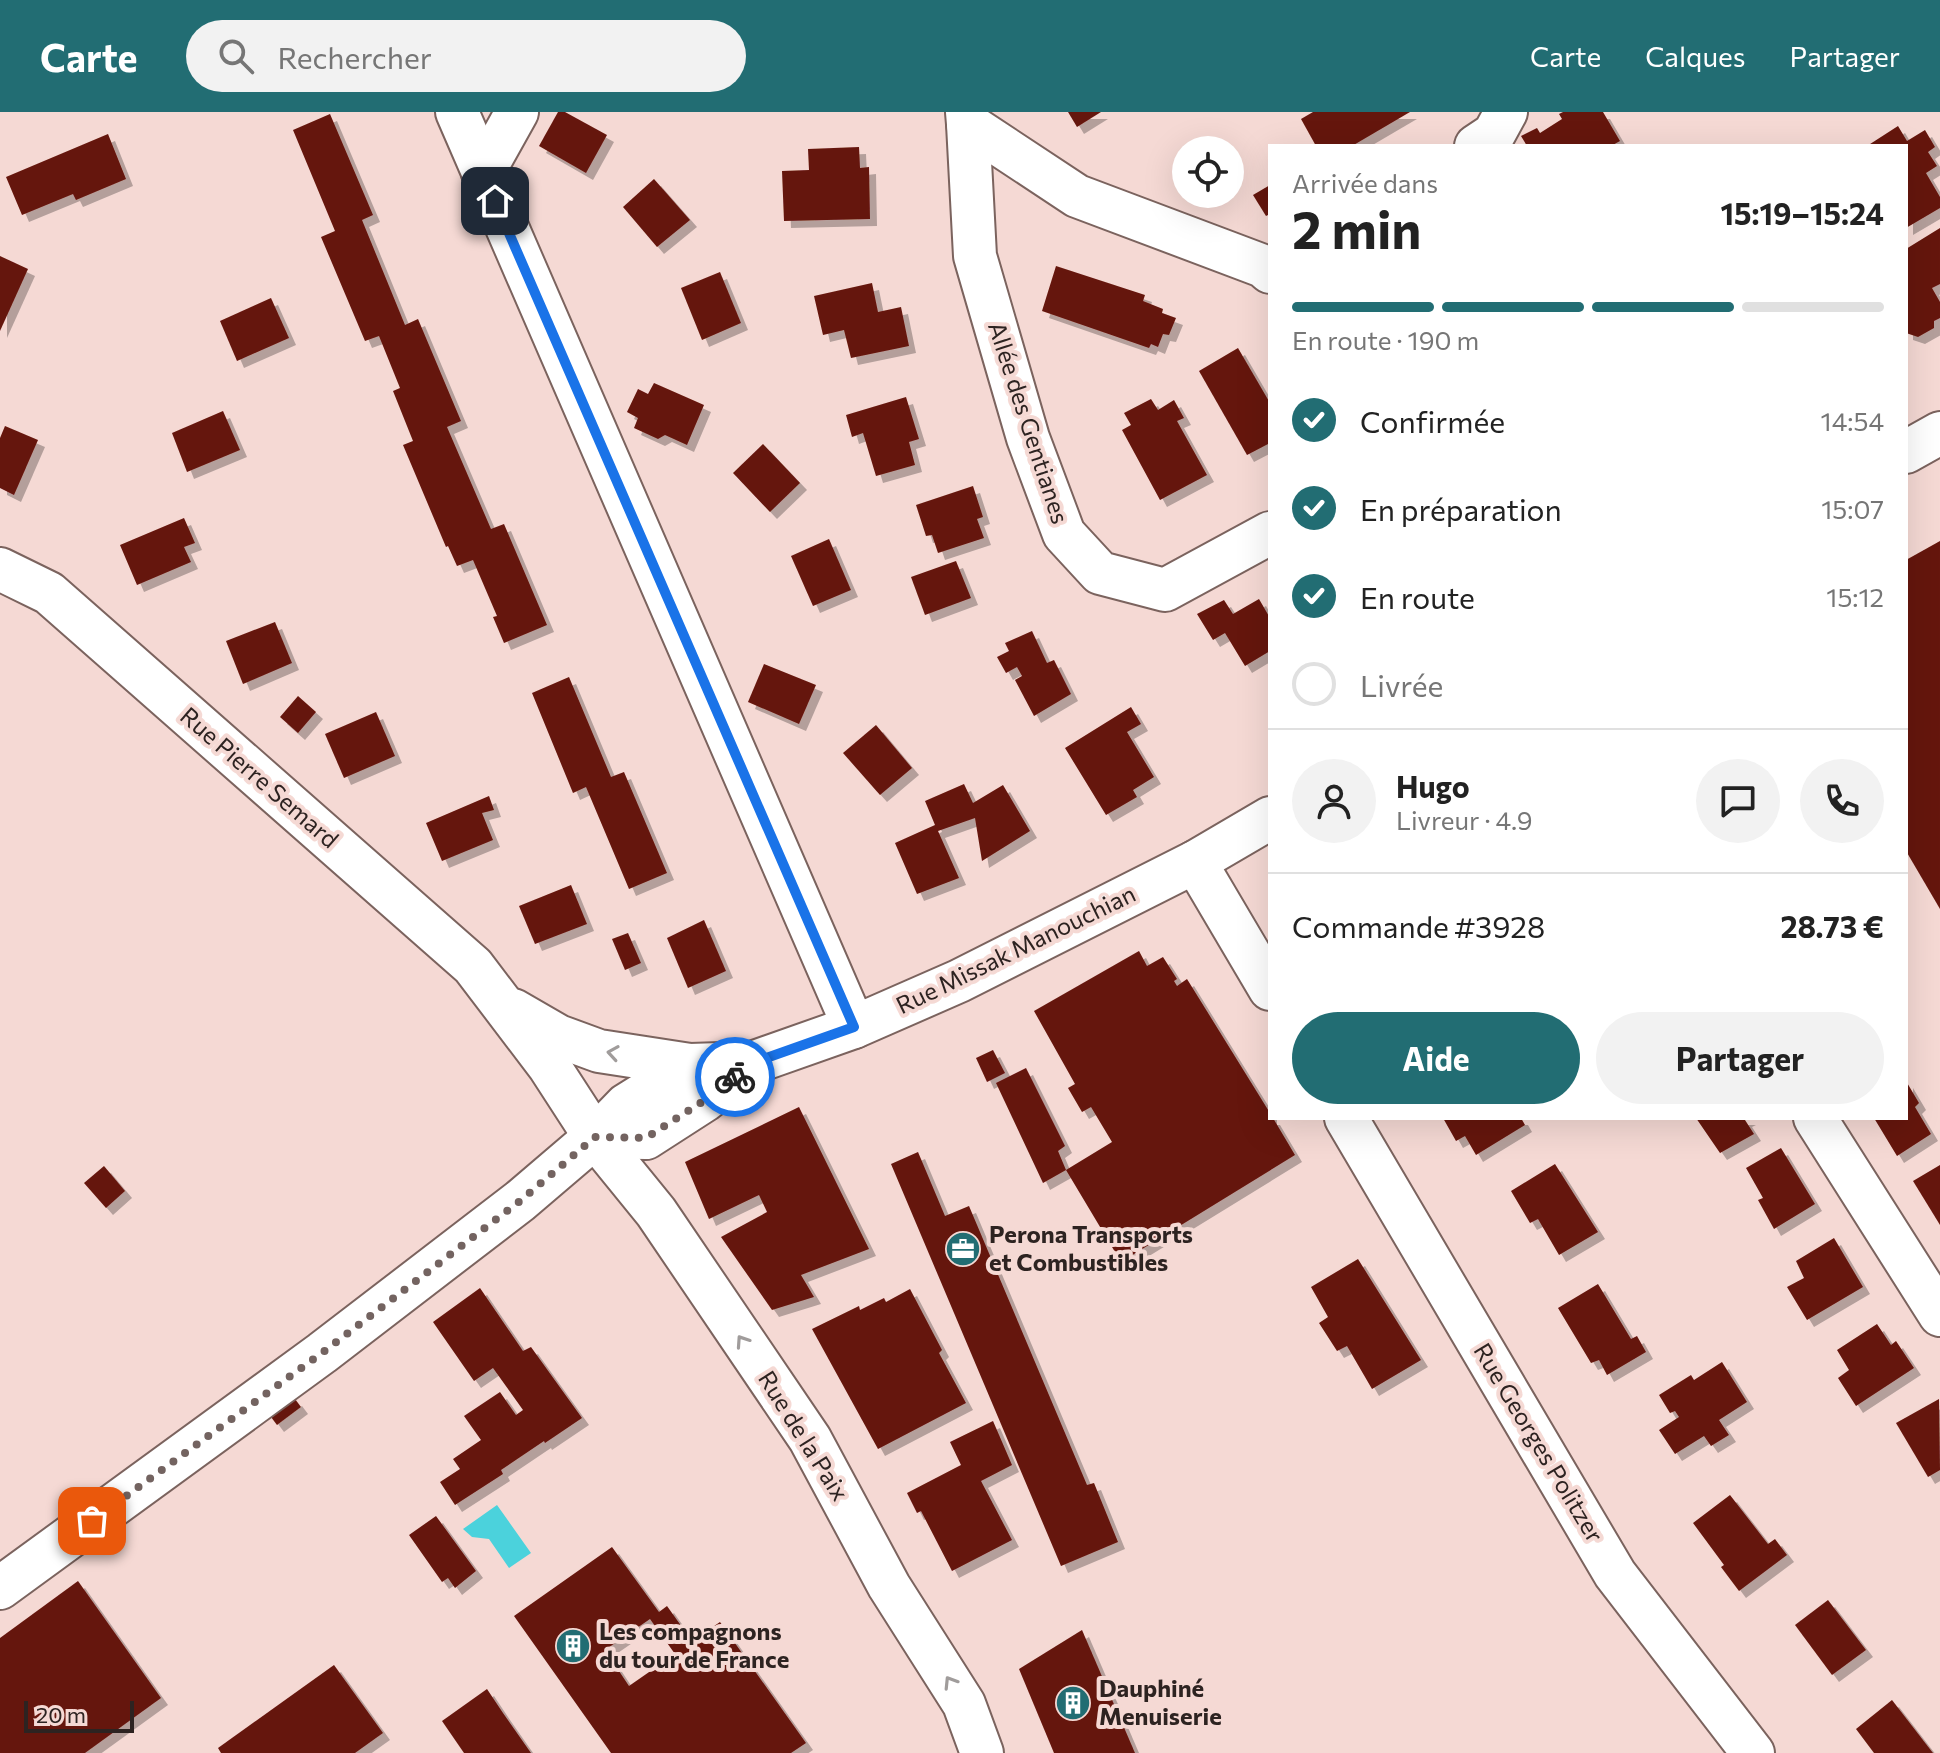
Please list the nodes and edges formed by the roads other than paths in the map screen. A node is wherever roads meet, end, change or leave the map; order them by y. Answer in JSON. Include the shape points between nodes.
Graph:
{"nodes":[{"id":1,"x":457,"y":112,"type":"edge"},
{"id":2,"x":517,"y":112,"type":"edge"},
{"id":3,"x":1506,"y":112,"type":"edge"},
{"id":4,"x":968,"y":118,"type":"edge"},
{"id":5,"x":1479,"y":144,"type":"edge"},
{"id":6,"x":483,"y":173,"type":"junction"},
{"id":7,"x":1268,"y":267,"type":"edge"},
{"id":8,"x":1940,"y":433,"type":"edge"},
{"id":9,"x":1908,"y":451,"type":"edge"},
{"id":10,"x":1268,"y":534,"type":"edge"},
{"id":11,"x":0,"y":569,"type":"edge"},
{"id":12,"x":1268,"y":819,"type":"edge"},
{"id":13,"x":1195,"y":862,"type":"junction"},
{"id":14,"x":1268,"y":986,"type":"edge"},
{"id":15,"x":504,"y":1005,"type":"junction"},
{"id":16,"x":854,"y":1027,"type":"junction"},
{"id":17,"x":752,"y":1063,"type":"junction"},
{"id":18,"x":690,"y":1065,"type":"junction"},
{"id":19,"x":1347,"y":1120,"type":"edge"},
{"id":20,"x":1816,"y":1120,"type":"edge"},
{"id":21,"x":595,"y":1137,"type":"junction"},
{"id":22,"x":1940,"y":1315,"type":"edge"},
{"id":23,"x":0,"y":1588,"type":"edge"},
{"id":24,"x":982,"y":1753,"type":"edge"},
{"id":25,"x":1753,"y":1753,"type":"edge"}],
"edges":[{"from":1,"to":6,"type":"street"},
{"from":2,"to":6,"type":"street"},
{"from":3,"to":5,"type":"street","via":[[1494,134]]},
{"from":4,"to":7,"type":"street","via":[[1077,196]]},
{"from":4,"to":10,"type":"street","name":"Allée des Gentianes","via":[[975,256],[1028,438],[1064,534],[1100,573],[1165,590]]},
{"from":6,"to":16,"type":"street"},
{"from":8,"to":9,"type":"street"},
{"from":11,"to":15,"type":"street","name":"Rue Pierre Semard","via":[[49,593],[473,966]]},
{"from":12,"to":13,"type":"street","name":"Rue Missak Manouchian"},
{"from":13,"to":14,"type":"street"},
{"from":13,"to":16,"type":"street","name":"Rue Missak Manouchian","via":[[959,981]]},
{"from":18,"to":15,"type":"street","name":"Rue Pierre Semard","one_way":true,"via":[[599,1051],[558,1036]]},
{"from":15,"to":21,"type":"street","name":"Rue Pierre Semard"},
{"from":16,"to":17,"type":"street","name":"Rue Missak Manouchian"},
{"from":17,"to":18,"type":"street","name":"Rue Missak Manouchian"},
{"from":17,"to":21,"type":"street","name":"Rue Missak Manouchian","via":[[646,1138]]},
{"from":18,"to":21,"type":"street","via":[[626,1105]]},
{"from":19,"to":25,"type":"street","name":"Rue Georges Politzer","via":[[1615,1574]]},
{"from":20,"to":22,"type":"street"},
{"from":21,"to":23,"type":"street","via":[[322,1353]]},
{"from":24,"to":21,"type":"street","name":"Rue de la Paix","one_way":true,"via":[[964,1704],[889,1586],[810,1439],[656,1212]]}]}
